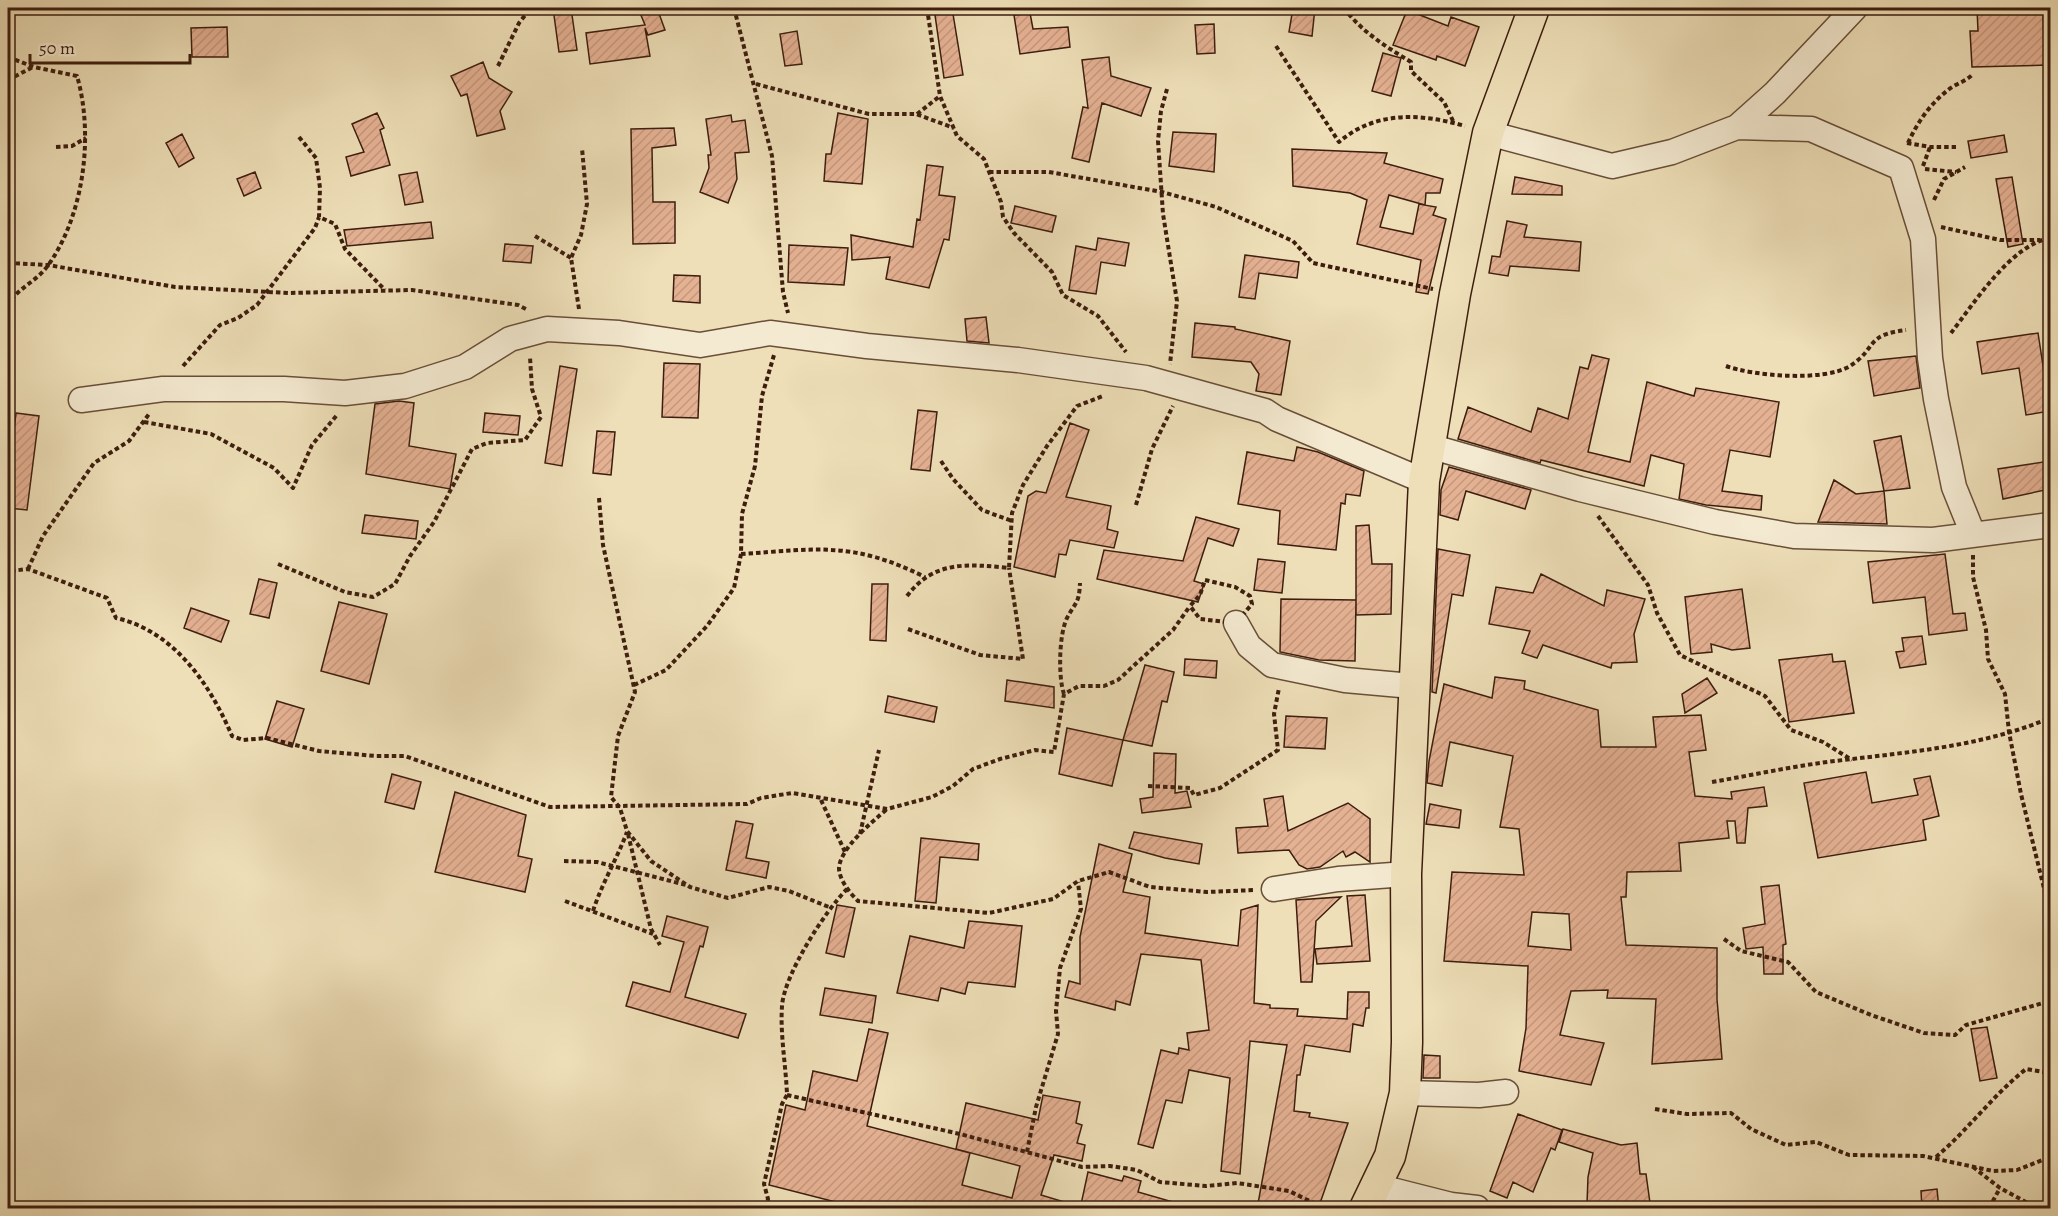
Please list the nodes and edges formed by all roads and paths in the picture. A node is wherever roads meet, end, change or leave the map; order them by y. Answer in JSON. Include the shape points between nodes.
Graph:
{"nodes":[{"id":1,"x":531,"y":8,"type":"edge"},
{"id":2,"x":734,"y":8,"type":"edge"},
{"id":3,"x":927,"y":8,"type":"edge"},
{"id":4,"x":1344,"y":8,"type":"edge"},
{"id":5,"x":1534,"y":8,"type":"edge"},
{"id":6,"x":1855,"y":8,"type":"edge"},
{"id":7,"x":1276,"y":46,"type":"dead end"},
{"id":8,"x":8,"y":57,"type":"edge"},
{"id":9,"x":498,"y":66,"type":"dead end"},
{"id":10,"x":34,"y":67,"type":"junction"},
{"id":11,"x":1972,"y":75,"type":"dead end"},
{"id":12,"x":8,"y":80,"type":"edge"},
{"id":13,"x":756,"y":84,"type":"junction"},
{"id":14,"x":1167,"y":89,"type":"dead end"},
{"id":15,"x":940,"y":96,"type":"junction"},
{"id":16,"x":916,"y":114,"type":"junction"},
{"id":17,"x":1454,"y":123,"type":"junction"},
{"id":18,"x":1737,"y":127,"type":"junction"},
{"id":19,"x":954,"y":128,"type":"junction"},
{"id":20,"x":1488,"y":133,"type":"junction"},
{"id":21,"x":299,"y":137,"type":"dead end"},
{"id":22,"x":86,"y":138,"type":"junction"},
{"id":23,"x":1900,"y":142,"type":"dead end"},
{"id":24,"x":1908,"y":143,"type":"junction"},
{"id":25,"x":56,"y":147,"type":"dead end"},
{"id":26,"x":1930,"y":147,"type":"junction"},
{"id":27,"x":1956,"y":147,"type":"dead end"},
{"id":28,"x":582,"y":148,"type":"dead end"},
{"id":29,"x":1965,"y":167,"type":"dead end"},
{"id":30,"x":989,"y":172,"type":"junction"},
{"id":31,"x":1957,"y":172,"type":"junction"},
{"id":32,"x":1162,"y":192,"type":"junction"},
{"id":33,"x":1922,"y":224,"type":"junction"},
{"id":34,"x":535,"y":236,"type":"dead end"},
{"id":35,"x":2050,"y":238,"type":"edge"},
{"id":36,"x":2040,"y":240,"type":"junction"},
{"id":37,"x":571,"y":258,"type":"junction"},
{"id":38,"x":8,"y":263,"type":"edge"},
{"id":39,"x":48,"y":265,"type":"junction"},
{"id":40,"x":385,"y":290,"type":"junction"},
{"id":41,"x":1455,"y":294,"type":"junction"},
{"id":42,"x":8,"y":305,"type":"edge"},
{"id":43,"x":1928,"y":328,"type":"junction"},
{"id":44,"x":576,"y":331,"type":"junction"},
{"id":45,"x":530,"y":334,"type":"junction"},
{"id":46,"x":787,"y":336,"type":"junction"},
{"id":47,"x":1930,"y":358,"type":"junction"},
{"id":48,"x":1726,"y":366,"type":"dead end"},
{"id":49,"x":1165,"y":382,"type":"junction"},
{"id":50,"x":371,"y":390,"type":"junction"},
{"id":51,"x":1107,"y":394,"type":"dead end"},
{"id":52,"x":81,"y":400,"type":"dead end"},
{"id":53,"x":144,"y":422,"type":"dead end"},
{"id":54,"x":1429,"y":446,"type":"junction"},
{"id":55,"x":941,"y":461,"type":"dead end"},
{"id":56,"x":1424,"y":481,"type":"junction"},
{"id":57,"x":1580,"y":489,"type":"junction"},
{"id":58,"x":599,"y":498,"type":"dead end"},
{"id":59,"x":1136,"y":505,"type":"dead end"},
{"id":60,"x":1012,"y":521,"type":"junction"},
{"id":61,"x":2050,"y":525,"type":"edge"},
{"id":62,"x":1973,"y":534,"type":"junction"},
{"id":63,"x":741,"y":554,"type":"junction"},
{"id":64,"x":278,"y":564,"type":"dead end"},
{"id":65,"x":1009,"y":567,"type":"junction"},
{"id":66,"x":11,"y":571,"type":"dead end"},
{"id":67,"x":926,"y":577,"type":"junction"},
{"id":68,"x":1080,"y":583,"type":"dead end"},
{"id":69,"x":907,"y":596,"type":"dead end"},
{"id":70,"x":1190,"y":606,"type":"junction"},
{"id":71,"x":1236,"y":623,"type":"junction"},
{"id":72,"x":908,"y":629,"type":"dead end"},
{"id":73,"x":1289,"y":669,"type":"junction"},
{"id":74,"x":634,"y":685,"type":"junction"},
{"id":75,"x":1412,"y":686,"type":"junction"},
{"id":76,"x":1064,"y":694,"type":"junction"},
{"id":77,"x":2050,"y":718,"type":"edge"},
{"id":78,"x":2009,"y":732,"type":"junction"},
{"id":79,"x":879,"y":750,"type":"dead end"},
{"id":80,"x":1852,"y":760,"type":"junction"},
{"id":81,"x":1712,"y":782,"type":"dead end"},
{"id":82,"x":1148,"y":786,"type":"dead end"},
{"id":83,"x":821,"y":799,"type":"junction"},
{"id":84,"x":866,"y":807,"type":"junction"},
{"id":85,"x":620,"y":808,"type":"junction"},
{"id":86,"x":886,"y":809,"type":"junction"},
{"id":87,"x":627,"y":831,"type":"junction"},
{"id":88,"x":860,"y":835,"type":"junction"},
{"id":89,"x":845,"y":852,"type":"junction"},
{"id":90,"x":564,"y":861,"type":"dead end"},
{"id":91,"x":614,"y":866,"type":"junction"},
{"id":92,"x":639,"y":872,"type":"junction"},
{"id":93,"x":1406,"y":873,"type":"junction"},
{"id":94,"x":1078,"y":881,"type":"junction"},
{"id":95,"x":690,"y":886,"type":"junction"},
{"id":96,"x":847,"y":889,"type":"junction"},
{"id":97,"x":1274,"y":889,"type":"joint"},
{"id":98,"x":565,"y":901,"type":"dead end"},
{"id":99,"x":829,"y":907,"type":"junction"},
{"id":100,"x":593,"y":910,"type":"junction"},
{"id":101,"x":2050,"y":913,"type":"edge"},
{"id":102,"x":654,"y":934,"type":"junction"},
{"id":103,"x":1724,"y":939,"type":"dead end"},
{"id":104,"x":660,"y":945,"type":"dead end"},
{"id":105,"x":2050,"y":1001,"type":"edge"},
{"id":106,"x":2050,"y":1073,"type":"edge"},
{"id":107,"x":1506,"y":1092,"type":"dead end"},
{"id":108,"x":1405,"y":1093,"type":"junction"},
{"id":109,"x":787,"y":1095,"type":"junction"},
{"id":110,"x":1655,"y":1109,"type":"dead end"},
{"id":111,"x":1027,"y":1152,"type":"junction"},
{"id":112,"x":2050,"y":1157,"type":"edge"},
{"id":113,"x":1935,"y":1158,"type":"junction"},
{"id":114,"x":1970,"y":1165,"type":"junction"},
{"id":115,"x":2000,"y":1188,"type":"junction"},
{"id":116,"x":1370,"y":1197,"type":"edge"},
{"id":117,"x":766,"y":1209,"type":"edge"},
{"id":118,"x":1324,"y":1209,"type":"edge"},
{"id":119,"x":1478,"y":1209,"type":"edge"},
{"id":120,"x":1502,"y":1209,"type":"edge"},
{"id":121,"x":1549,"y":1209,"type":"edge"},
{"id":122,"x":1989,"y":1209,"type":"edge"},
{"id":123,"x":2037,"y":1209,"type":"edge"}],
"edges":[{"from":1,"to":9,"type":"path","via":[[519,23]]},
{"from":2,"to":13,"type":"path"},
{"from":3,"to":15,"type":"path"},
{"from":4,"to":17,"type":"path","via":[[1379,43],[1411,62],[1411,71],[1444,102]]},
{"from":5,"to":20,"type":"main road"},
{"from":6,"to":18,"type":"street","via":[[1775,93]]},
{"from":7,"to":17,"type":"path","via":[[1339,142],[1356,128],[1393,116]]},
{"from":8,"to":10,"type":"path"},
{"from":10,"to":12,"type":"path"},
{"from":10,"to":22,"type":"path","via":[[77,76]]},
{"from":11,"to":24,"type":"path","via":[[1930,107]]},
{"from":13,"to":16,"type":"path","via":[[869,114]]},
{"from":13,"to":46,"type":"path","via":[[772,156]]},
{"from":14,"to":32,"type":"path","via":[[1158,141]]},
{"from":15,"to":16,"type":"path"},
{"from":15,"to":19,"type":"path"},
{"from":16,"to":19,"type":"path"},
{"from":17,"to":20,"type":"path"},
{"from":18,"to":20,"type":"street","via":[[1672,152],[1611,166]]},
{"from":18,"to":33,"type":"street","via":[[1810,129],[1901,168]]},
{"from":19,"to":30,"type":"path","via":[[957,136],[984,159]]},
{"from":20,"to":41,"type":"main road"},
{"from":21,"to":40,"type":"path","via":[[316,158],[319,217],[335,224],[345,249]]},
{"from":22,"to":25,"type":"path","via":[[72,146]]},
{"from":22,"to":39,"type":"path","via":[[84,165],[66,239]]},
{"from":23,"to":24,"type":"path"},
{"from":24,"to":26,"type":"path"},
{"from":26,"to":27,"type":"path"},
{"from":26,"to":31,"type":"path","via":[[1922,169]]},
{"from":28,"to":37,"type":"path","via":[[588,204]]},
{"from":29,"to":31,"type":"path"},
{"from":30,"to":32,"type":"path","via":[[1049,172]]},
{"from":30,"to":49,"type":"path","via":[[1003,217],[1052,272],[1063,295],[1098,316]]},
{"from":31,"to":33,"type":"path","via":[[1944,179]]},
{"from":32,"to":41,"type":"path","via":[[1216,207],[1293,241],[1312,262]]},
{"from":32,"to":49,"type":"path","via":[[1177,301]]},
{"from":33,"to":36,"type":"path","via":[[2000,240]]},
{"from":33,"to":43,"type":"street"},
{"from":34,"to":37,"type":"path"},
{"from":35,"to":36,"type":"path"},
{"from":36,"to":47,"type":"path","via":[[2016,256]]},
{"from":37,"to":44,"type":"path"},
{"from":38,"to":39,"type":"path"},
{"from":39,"to":40,"type":"path","via":[[175,287],[289,293]]},
{"from":39,"to":42,"type":"path","via":[[38,279],[15,292]]},
{"from":40,"to":44,"type":"path","via":[[412,290],[518,305]]},
{"from":41,"to":54,"type":"main road"},
{"from":43,"to":47,"type":"street"},
{"from":43,"to":48,"type":"path","via":[[1876,336],[1849,367],[1821,373],[1768,375]]},
{"from":44,"to":45,"type":"street","via":[[547,329]]},
{"from":44,"to":46,"type":"street","via":[[700,345],[770,333]]},
{"from":45,"to":50,"type":"street","via":[[510,339],[465,367],[405,386]]},
{"from":45,"to":64,"type":"path","via":[[531,389],[541,417],[535,429],[525,440],[487,443],[472,449],[434,522],[395,584],[373,597],[345,592]]},
{"from":46,"to":49,"type":"street","via":[[1018,360]]},
{"from":46,"to":63,"type":"path","via":[[762,396],[755,466],[742,514]]},
{"from":47,"to":62,"type":"street","via":[[1954,487]]},
{"from":49,"to":56,"type":"street","via":[[1265,411]]},
{"from":49,"to":59,"type":"path"},
{"from":50,"to":52,"type":"street","via":[[345,393],[284,388],[163,389]]},
{"from":50,"to":53,"type":"path","via":[[322,429],[293,488],[274,468],[211,434]]},
{"from":51,"to":60,"type":"path","via":[[1077,406],[1047,446],[1023,484]]},
{"from":54,"to":56,"type":"main road"},
{"from":54,"to":57,"type":"street"},
{"from":55,"to":60,"type":"path","via":[[982,510]]},
{"from":56,"to":75,"type":"main road"},
{"from":57,"to":62,"type":"street","via":[[1715,522],[1794,536],[1933,540]]},
{"from":57,"to":80,"type":"path","via":[[1648,585],[1657,613],[1680,655],[1765,696],[1791,730],[1823,742]]},
{"from":58,"to":74,"type":"path","via":[[603,545]]},
{"from":60,"to":65,"type":"path"},
{"from":61,"to":62,"type":"street"},
{"from":62,"to":78,"type":"path","via":[[1973,577],[1986,630],[1988,659],[2006,694]]},
{"from":63,"to":67,"type":"path","via":[[796,548],[843,549],[891,560]]},
{"from":63,"to":74,"type":"path","via":[[734,588],[707,626],[666,670]]},
{"from":65,"to":67,"type":"path","via":[[938,569]]},
{"from":65,"to":72,"type":"path","via":[[1023,659],[980,655]]},
{"from":66,"to":85,"type":"path","via":[[28,569],[107,598],[116,618],[135,622],[173,647],[201,677],[232,736],[243,740],[267,738],[320,751],[405,756],[550,807]]},
{"from":67,"to":69,"type":"path"},
{"from":68,"to":76,"type":"path","via":[[1079,602],[1067,619],[1061,638]]},
{"from":70,"to":71,"type":"path","via":[[1200,619]]},
{"from":70,"to":71,"type":"path","via":[[1200,595],[1205,580],[1234,586],[1250,596],[1252,604]]},
{"from":70,"to":76,"type":"path","via":[[1173,630],[1118,680],[1104,686],[1079,686]]},
{"from":71,"to":73,"type":"street","via":[[1249,646],[1272,665]]},
{"from":73,"to":75,"type":"street","via":[[1345,680]]},
{"from":73,"to":82,"type":"path","via":[[1279,686],[1274,714],[1278,750],[1269,758],[1221,788],[1194,795],[1190,788]]},
{"from":74,"to":85,"type":"path","via":[[635,692],[618,736],[611,797]]},
{"from":75,"to":93,"type":"main road"},
{"from":76,"to":86,"type":"path","via":[[1053,752],[1035,750],[1000,759],[973,770],[932,797]]},
{"from":77,"to":78,"type":"path"},
{"from":78,"to":80,"type":"path","via":[[1919,752]]},
{"from":78,"to":101,"type":"path"},
{"from":79,"to":84,"type":"path"},
{"from":80,"to":81,"type":"path"},
{"from":83,"to":84,"type":"path"},
{"from":83,"to":85,"type":"path","via":[[792,793],[747,804]]},
{"from":83,"to":89,"type":"path"},
{"from":84,"to":86,"type":"path"},
{"from":84,"to":88,"type":"path"},
{"from":85,"to":87,"type":"path"},
{"from":86,"to":88,"type":"path"},
{"from":87,"to":91,"type":"path"},
{"from":87,"to":92,"type":"path"},
{"from":87,"to":95,"type":"path","via":[[651,861]]},
{"from":88,"to":89,"type":"path"},
{"from":89,"to":96,"type":"path","via":[[839,868]]},
{"from":90,"to":91,"type":"path"},
{"from":91,"to":92,"type":"path"},
{"from":91,"to":100,"type":"path","via":[[602,882]]},
{"from":92,"to":95,"type":"path"},
{"from":92,"to":102,"type":"path"},
{"from":93,"to":97,"type":"street"},
{"from":93,"to":108,"type":"main road"},
{"from":94,"to":96,"type":"path","via":[[1053,899],[989,913],[858,901]]},
{"from":94,"to":97,"type":"path","via":[[1109,872],[1150,887],[1207,892]]},
{"from":94,"to":111,"type":"path","via":[[1081,909],[1060,968],[1058,1034]]},
{"from":95,"to":99,"type":"path","via":[[728,898],[769,887]]},
{"from":96,"to":99,"type":"path"},
{"from":98,"to":100,"type":"path"},
{"from":99,"to":109,"type":"path","via":[[788,982],[782,1005]]},
{"from":100,"to":102,"type":"path"},
{"from":102,"to":104,"type":"path"},
{"from":103,"to":105,"type":"path","via":[[1741,951],[1788,962],[1816,992],[1924,1033],[1955,1035],[1966,1025]]},
{"from":106,"to":113,"type":"path","via":[[2026,1069]]},
{"from":107,"to":108,"type":"street"},
{"from":108,"to":116,"type":"main road","via":[[1390,1156]]},
{"from":109,"to":111,"type":"path"},
{"from":109,"to":117,"type":"path","via":[[764,1184]]},
{"from":110,"to":113,"type":"path","via":[[1687,1114],[1731,1113],[1751,1129],[1786,1145],[1816,1142],[1849,1155]]},
{"from":111,"to":118,"type":"path","via":[[1082,1167],[1137,1170],[1160,1182],[1206,1186],[1237,1183],[1289,1191]]},
{"from":112,"to":114,"type":"path","via":[[2017,1170],[1993,1171]]},
{"from":113,"to":114,"type":"path"},
{"from":114,"to":115,"type":"path"},
{"from":115,"to":122,"type":"path"},
{"from":115,"to":123,"type":"path"},
{"from":116,"to":119,"type":"street"},
{"from":120,"to":121,"type":"path"}]}
